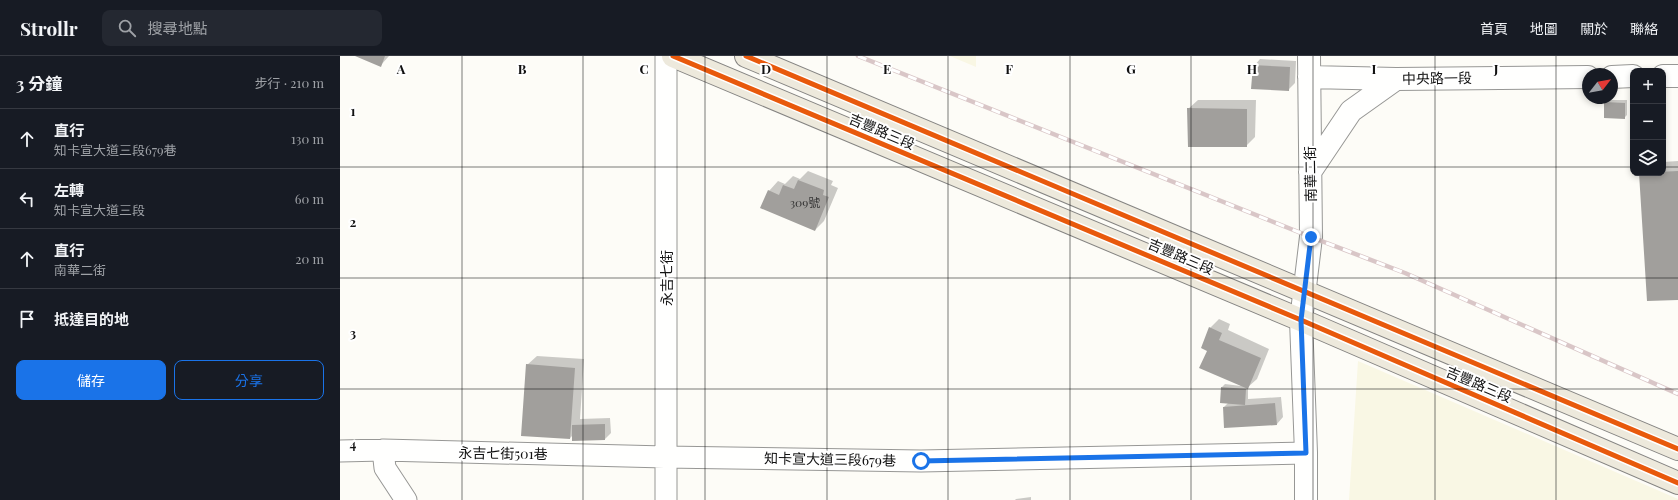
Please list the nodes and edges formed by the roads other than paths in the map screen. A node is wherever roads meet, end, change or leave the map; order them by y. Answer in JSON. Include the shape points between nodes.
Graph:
{"nodes":[{"id":1,"x":666,"y":56,"type":"edge"},
{"id":2,"x":673,"y":56,"type":"edge"},
{"id":3,"x":746,"y":56,"type":"edge"},
{"id":4,"x":1309,"y":67,"type":"edge"},
{"id":5,"x":1630,"y":76,"type":"edge"},
{"id":6,"x":1666,"y":76,"type":"edge"},
{"id":7,"x":1678,"y":76,"type":"edge"},
{"id":8,"x":1582,"y":77,"type":"edge"},
{"id":9,"x":1618,"y":77,"type":"edge"},
{"id":10,"x":1396,"y":79,"type":"junction"},
{"id":11,"x":1310,"y":172,"type":"junction"},
{"id":12,"x":1304,"y":292,"type":"junction"},
{"id":13,"x":1301,"y":320,"type":"junction"},
{"id":14,"x":1678,"y":449,"type":"edge"},
{"id":15,"x":383,"y":450,"type":"junction"},
{"id":16,"x":340,"y":451,"type":"edge"},
{"id":17,"x":1306,"y":453,"type":"junction"},
{"id":18,"x":665,"y":457,"type":"junction"},
{"id":19,"x":1678,"y":483,"type":"edge"},
{"id":20,"x":406,"y":500,"type":"edge"},
{"id":21,"x":666,"y":500,"type":"edge"},
{"id":22,"x":1306,"y":500,"type":"edge"}],
"edges":[{"from":1,"to":18,"type":"street","name":"永吉七街"},
{"from":2,"to":13,"type":"main road","name":"吉豐路三段"},
{"from":3,"to":12,"type":"main road","name":"吉豐路三段"},
{"from":4,"to":10,"type":"street","name":"中央路一段"},
{"from":4,"to":11,"type":"street","name":"南華二街"},
{"from":5,"to":9,"type":"street"},
{"from":6,"to":7,"type":"street"},
{"from":8,"to":10,"type":"street","name":"中央路一段"},
{"from":10,"to":11,"type":"street","via":[[1351,111]]},
{"from":11,"to":12,"type":"street","name":"南華二街","via":[[1311,237]]},
{"from":12,"to":13,"type":"street","name":"南華二街"},
{"from":12,"to":14,"type":"main road","name":"吉豐路三段"},
{"from":13,"to":17,"type":"street","name":"南華二街"},
{"from":13,"to":19,"type":"main road","name":"吉豐路三段"},
{"from":15,"to":16,"type":"street","name":"永吉七街501巷"},
{"from":15,"to":18,"type":"street","name":"永吉七街501巷"},
{"from":15,"to":20,"type":"street","via":[[386,468]]},
{"from":17,"to":18,"type":"street","name":"知卡宣大道三段679巷","via":[[921,461]]},
{"from":17,"to":22,"type":"street","name":"南華二街"},
{"from":18,"to":21,"type":"street","name":"永吉七街"}]}
